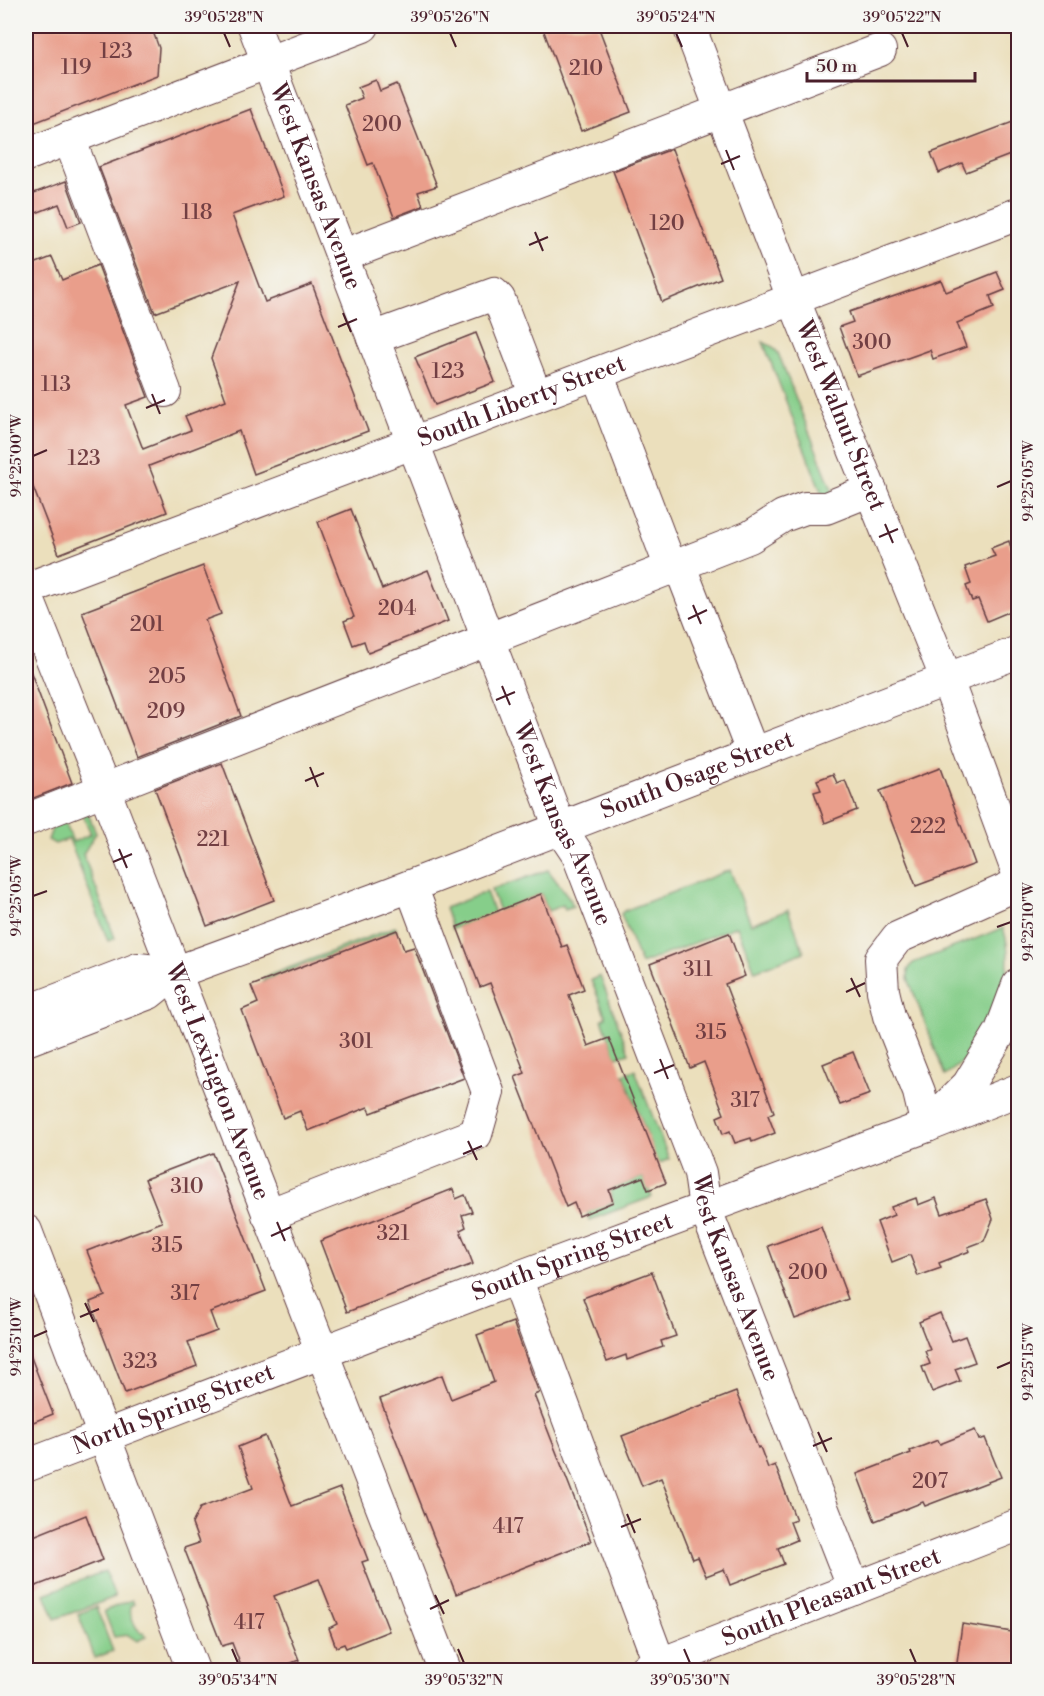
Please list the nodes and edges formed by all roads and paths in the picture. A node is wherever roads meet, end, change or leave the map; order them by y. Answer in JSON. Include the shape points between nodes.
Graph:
{"nodes":[{"id":1,"x":254,"y":26,"type":"edge"},
{"id":2,"x":363,"y":26,"type":"edge"},
{"id":3,"x":689,"y":26,"type":"edge"},
{"id":4,"x":880,"y":50,"type":"dead end"},
{"id":5,"x":268,"y":61,"type":"junction"},
{"id":6,"x":722,"y":111,"type":"junction"},
{"id":7,"x":69,"y":138,"type":"junction"},
{"id":8,"x":26,"y":155,"type":"edge"},
{"id":9,"x":1018,"y":214,"type":"edge"},
{"id":10,"x":342,"y":256,"type":"junction"},
{"id":11,"x":793,"y":298,"type":"junction"},
{"id":12,"x":373,"y":338,"type":"junction"},
{"id":13,"x":597,"y":373,"type":"junction"},
{"id":14,"x":165,"y":391,"type":"dead end"},
{"id":15,"x":536,"y":396,"type":"junction"},
{"id":16,"x":413,"y":443,"type":"junction"},
{"id":17,"x":871,"y":490,"type":"junction"},
{"id":18,"x":675,"y":566,"type":"junction"},
{"id":19,"x":26,"y":591,"type":"edge"},
{"id":20,"x":488,"y":638,"type":"junction"},
{"id":21,"x":1018,"y":652,"type":"edge"},
{"id":22,"x":947,"y":680,"type":"junction"},
{"id":23,"x":753,"y":754,"type":"junction"},
{"id":24,"x":104,"y":789,"type":"junction"},
{"id":25,"x":26,"y":819,"type":"edge"},
{"id":26,"x":560,"y":828,"type":"junction"},
{"id":27,"x":1018,"y":873,"type":"edge"},
{"id":28,"x":1018,"y":884,"type":"edge"},
{"id":29,"x":411,"y":886,"type":"junction"},
{"id":30,"x":174,"y":973,"type":"junction"},
{"id":31,"x":1018,"y":985,"type":"edge"},
{"id":32,"x":26,"y":1012,"type":"edge"},
{"id":33,"x":26,"y":1040,"type":"edge"},
{"id":34,"x":1018,"y":1089,"type":"edge"},
{"id":35,"x":927,"y":1126,"type":"junction"},
{"id":36,"x":705,"y":1208,"type":"junction"},
{"id":37,"x":268,"y":1215,"type":"junction"},
{"id":38,"x":26,"y":1231,"type":"edge"},
{"id":39,"x":516,"y":1278,"type":"junction"},
{"id":40,"x":320,"y":1352,"type":"junction"},
{"id":41,"x":102,"y":1436,"type":"junction"},
{"id":42,"x":26,"y":1466,"type":"edge"},
{"id":43,"x":1018,"y":1525,"type":"edge"},
{"id":44,"x":854,"y":1589,"type":"junction"},
{"id":45,"x":652,"y":1668,"type":"edge"},
{"id":46,"x":193,"y":1671,"type":"edge"},
{"id":47,"x":445,"y":1671,"type":"edge"}],
"edges":[{"from":1,"to":5,"type":"street","name":"West Kansas Avenue"},
{"from":2,"to":5,"type":"street"},
{"from":3,"to":6,"type":"street","name":"West Walnut Street"},
{"from":4,"to":6,"type":"street"},
{"from":5,"to":7,"type":"street"},
{"from":5,"to":10,"type":"street","name":"West Kansas Avenue"},
{"from":6,"to":10,"type":"street"},
{"from":6,"to":11,"type":"street","name":"West Walnut Street"},
{"from":7,"to":8,"type":"street"},
{"from":7,"to":14,"type":"street"},
{"from":9,"to":11,"type":"street","name":"South Liberty Street"},
{"from":10,"to":12,"type":"street","name":"West Kansas Avenue"},
{"from":11,"to":13,"type":"street","name":"South Liberty Street"},
{"from":11,"to":17,"type":"street","name":"West Walnut Street"},
{"from":12,"to":15,"type":"street","via":[[494,294]]},
{"from":12,"to":16,"type":"street","name":"West Kansas Avenue"},
{"from":13,"to":15,"type":"street","name":"South Liberty Street"},
{"from":13,"to":18,"type":"street"},
{"from":15,"to":16,"type":"street","name":"South Liberty Street"},
{"from":16,"to":19,"type":"street","name":"South Liberty Street"},
{"from":16,"to":20,"type":"street","name":"West Kansas Avenue"},
{"from":17,"to":18,"type":"street","via":[[826,508],[805,507],[771,522],[750,537]]},
{"from":17,"to":22,"type":"street","name":"West Walnut Street"},
{"from":18,"to":20,"type":"street"},
{"from":18,"to":23,"type":"street"},
{"from":19,"to":24,"type":"street","name":"West Lexington Avenue"},
{"from":20,"to":24,"type":"street"},
{"from":20,"to":26,"type":"street","name":"West Kansas Avenue"},
{"from":21,"to":22,"type":"street","name":"South Osage Street"},
{"from":22,"to":23,"type":"street","name":"South Osage Street"},
{"from":22,"to":27,"type":"street","name":"West Walnut Street"},
{"from":23,"to":26,"type":"street","name":"South Osage Street"},
{"from":24,"to":25,"type":"street"},
{"from":24,"to":30,"type":"street","name":"West Lexington Avenue"},
{"from":26,"to":29,"type":"street","name":"South Osage Street"},
{"from":26,"to":36,"type":"street","name":"West Kansas Avenue","via":[[578,855],[700,1173]]},
{"from":28,"to":35,"type":"street","via":[[897,938],[881,959],[889,1016],[919,1092]]},
{"from":29,"to":30,"type":"street","name":"South Osage Street"},
{"from":29,"to":37,"type":"street","via":[[488,1092],[476,1134]]},
{"from":30,"to":32,"type":"street","via":[[138,969]]},
{"from":30,"to":33,"type":"street","via":[[149,993]]},
{"from":30,"to":37,"type":"street","name":"West Lexington Avenue"},
{"from":31,"to":35,"type":"street","name":"South Spring Street","via":[[1001,1031],[968,1085]]},
{"from":34,"to":35,"type":"street","name":"South Spring Street"},
{"from":35,"to":36,"type":"street","name":"South Spring Street"},
{"from":36,"to":39,"type":"street","name":"South Spring Street"},
{"from":36,"to":44,"type":"street","name":"West Kansas Avenue"},
{"from":37,"to":40,"type":"street","name":"West Lexington Avenue"},
{"from":38,"to":41,"type":"street"},
{"from":39,"to":40,"type":"street","name":"South Spring Street"},
{"from":39,"to":45,"type":"street"},
{"from":40,"to":41,"type":"street","name":"North Spring Street"},
{"from":40,"to":47,"type":"street","name":"West Lexington Avenue"},
{"from":41,"to":42,"type":"street","name":"North Spring Street"},
{"from":41,"to":46,"type":"street"},
{"from":43,"to":44,"type":"street","name":"South Pleasant Street"},
{"from":44,"to":45,"type":"street","name":"South Pleasant Street"}]}
